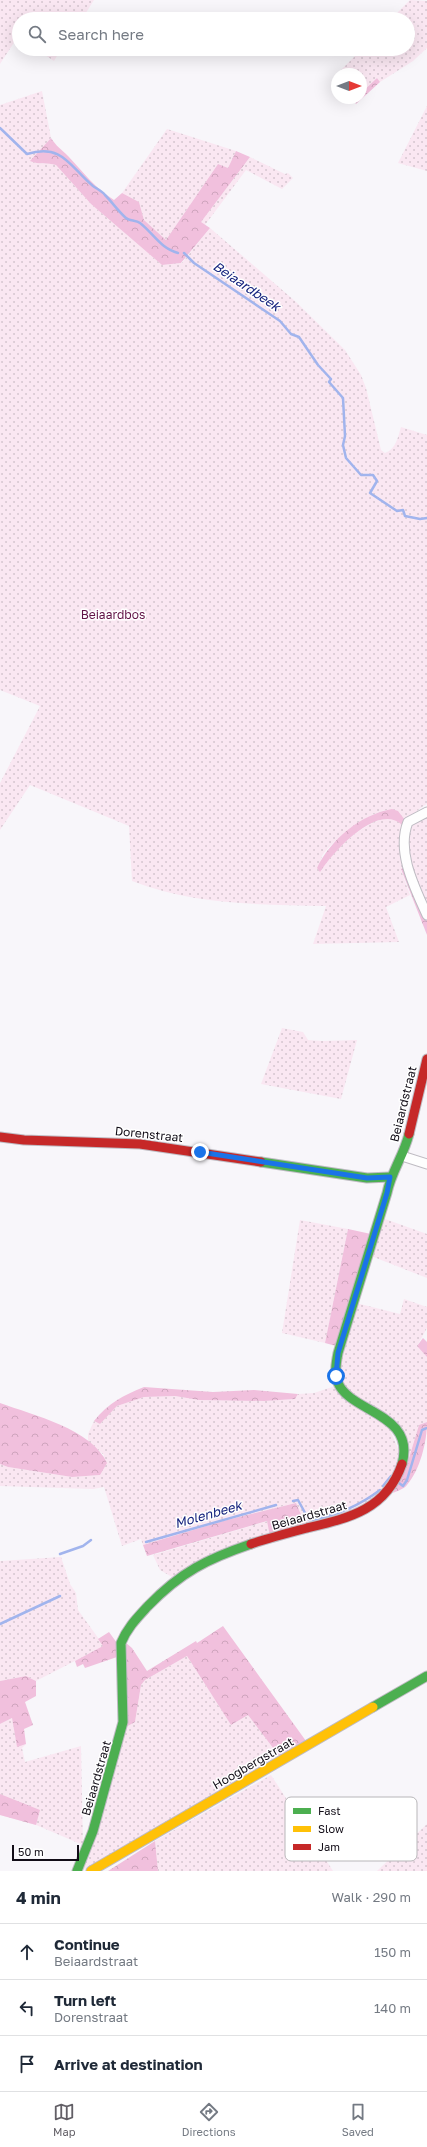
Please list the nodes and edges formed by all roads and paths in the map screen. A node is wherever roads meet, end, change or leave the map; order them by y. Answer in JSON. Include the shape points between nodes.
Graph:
{"nodes":[{"id":1,"x":427,"y":812,"type":"edge"},
{"id":2,"x":427,"y":915,"type":"edge"},
{"id":3,"x":427,"y":1059,"type":"edge"},
{"id":4,"x":0,"y":1136,"type":"edge"},
{"id":5,"x":402,"y":1156,"type":"junction"},
{"id":6,"x":427,"y":1164,"type":"edge"},
{"id":7,"x":390,"y":1177,"type":"junction"},
{"id":8,"x":427,"y":1676,"type":"edge"},
{"id":9,"x":77,"y":1871,"type":"edge"},
{"id":10,"x":91,"y":1871,"type":"edge"}],
"edges":[{"from":1,"to":2,"type":"street","via":[[408,822],[404,843],[409,870]]},
{"from":3,"to":5,"type":"street","name":"Beiaardstraat"},
{"from":4,"to":7,"type":"street","name":"Dorenstraat","via":[[24,1140],[140,1144],[367,1178]]},
{"from":5,"to":6,"type":"street","name":"Beiaardstraat"},
{"from":5,"to":7,"type":"street","name":"Beiaardstraat"},
{"from":7,"to":9,"type":"street","name":"Beiaardstraat","via":[[338,1353],[336,1376],[339,1387],[350,1397],[386,1417],[394,1426],[404,1451],[402,1466],[387,1491],[366,1509],[350,1517],[256,1542],[199,1564],[177,1577],[130,1626],[121,1643],[123,1722],[93,1831]]},
{"from":8,"to":10,"type":"street","name":"Hoogbergstraat"}]}
